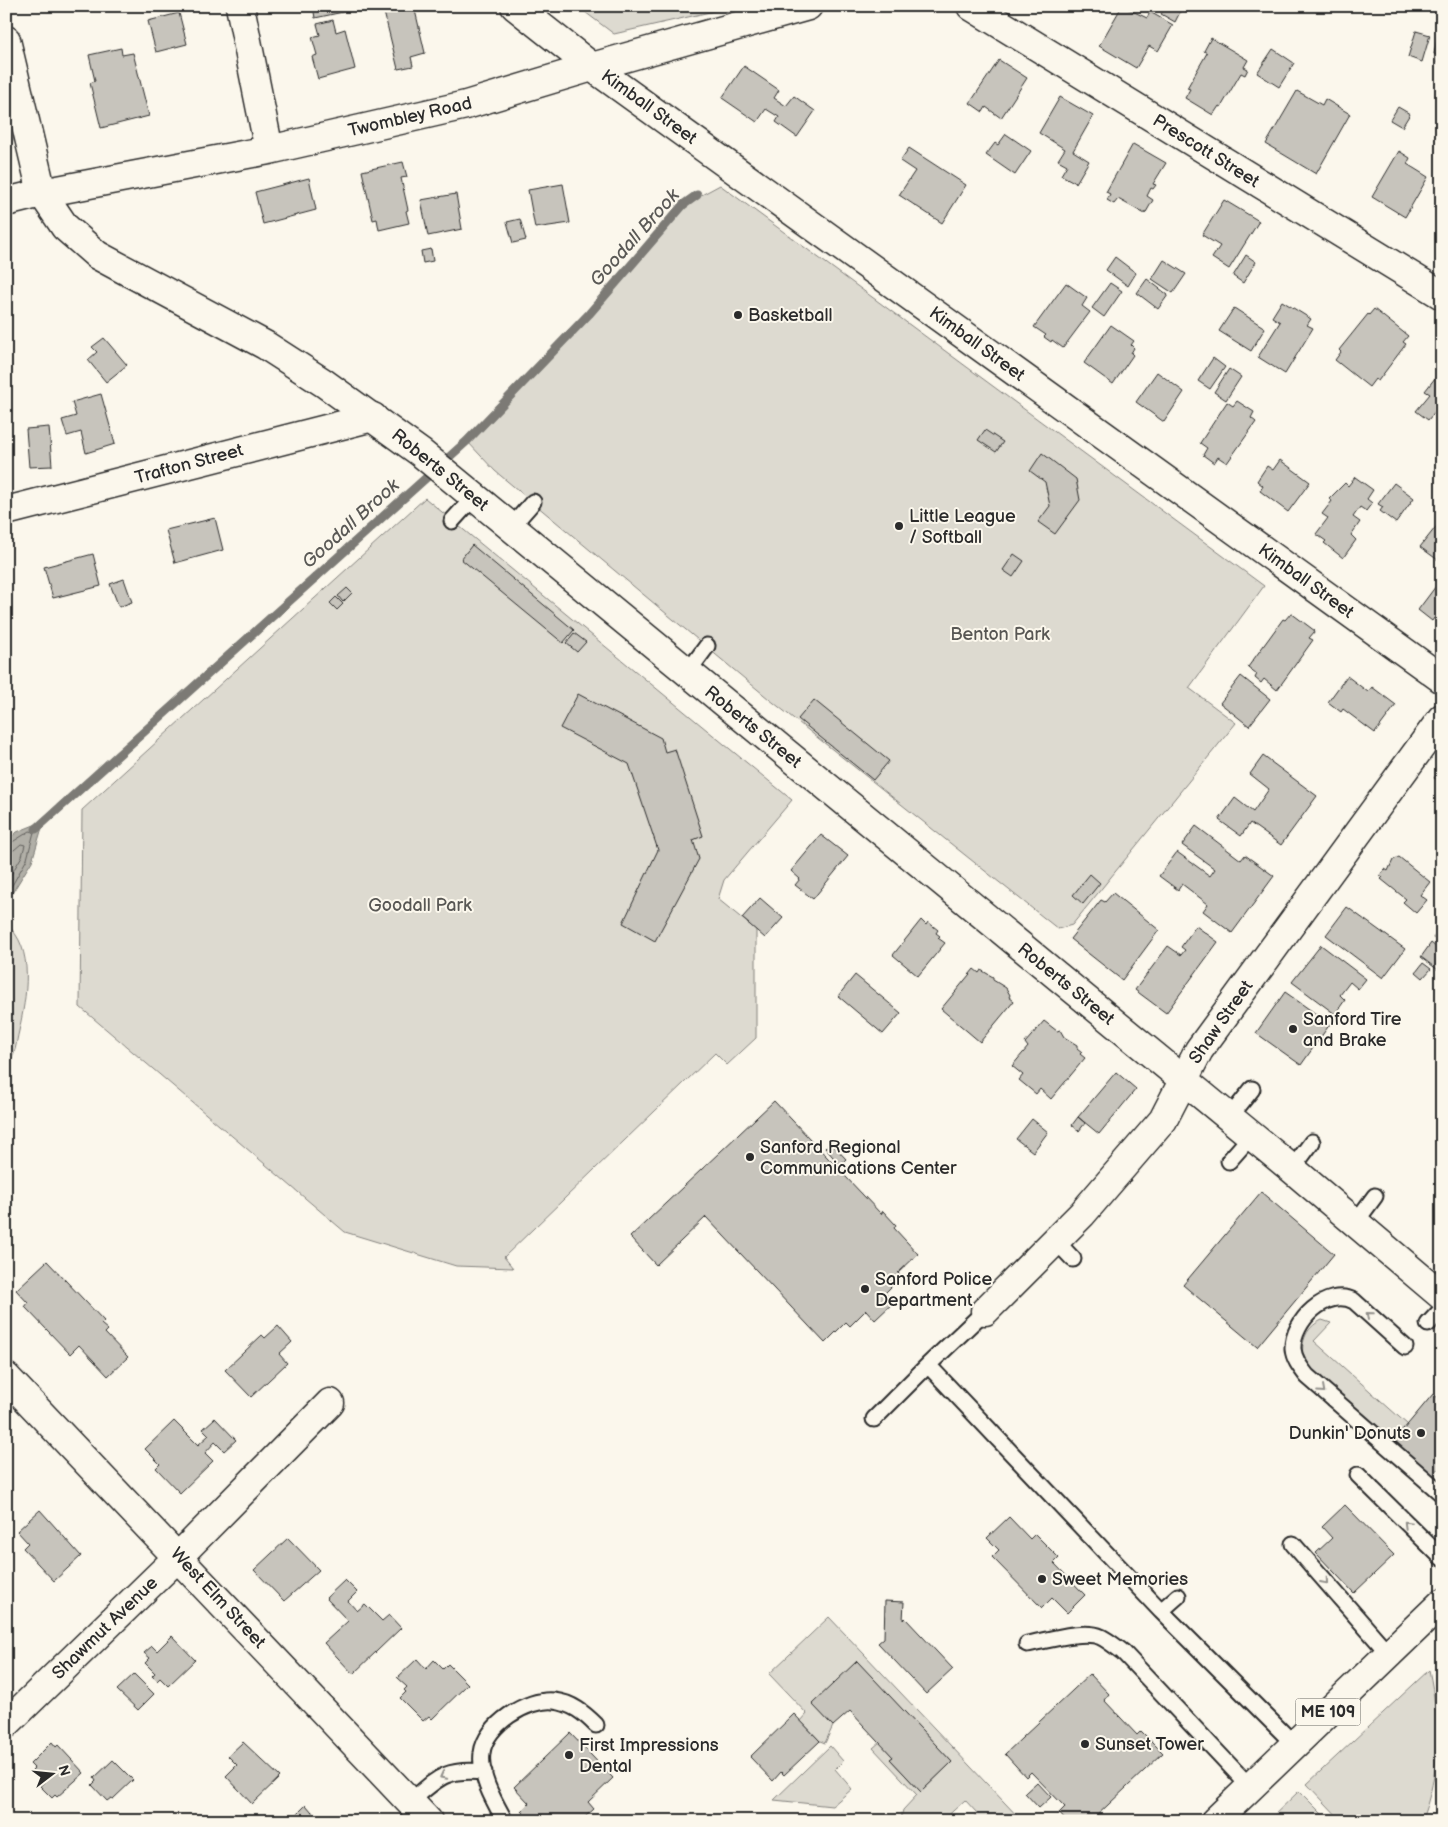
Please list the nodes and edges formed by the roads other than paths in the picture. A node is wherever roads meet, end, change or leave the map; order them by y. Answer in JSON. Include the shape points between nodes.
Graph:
{"nodes":[{"id":1,"x":240,"y":6,"type":"edge"},
{"id":2,"x":515,"y":6,"type":"edge"},
{"id":3,"x":808,"y":6,"type":"edge"},
{"id":4,"x":971,"y":6,"type":"edge"},
{"id":5,"x":6,"y":40,"type":"edge"},
{"id":6,"x":592,"y":67,"type":"junction"},
{"id":7,"x":269,"y":150,"type":"junction"},
{"id":8,"x":42,"y":193,"type":"junction"},
{"id":9,"x":6,"y":202,"type":"edge"},
{"id":10,"x":1442,"y":295,"type":"edge"},
{"id":11,"x":373,"y":417,"type":"junction"},
{"id":12,"x":467,"y":490,"type":"junction"},
{"id":13,"x":534,"y":502,"type":"dead end"},
{"id":14,"x":6,"y":511,"type":"edge"},
{"id":15,"x":452,"y":521,"type":"dead end"},
{"id":16,"x":511,"y":527,"type":"junction"},
{"id":17,"x":707,"y":646,"type":"dead end"},
{"id":18,"x":687,"y":673,"type":"junction"},
{"id":19,"x":1442,"y":679,"type":"edge"},
{"id":20,"x":1442,"y":718,"type":"edge"},
{"id":21,"x":1182,"y":1080,"type":"junction"},
{"id":22,"x":1252,"y":1089,"type":"dead end"},
{"id":23,"x":1229,"y":1118,"type":"junction"},
{"id":24,"x":1250,"y":1136,"type":"junction"},
{"id":25,"x":1312,"y":1142,"type":"dead end"},
{"id":26,"x":1229,"y":1161,"type":"dead end"},
{"id":27,"x":1292,"y":1169,"type":"junction"},
{"id":28,"x":1376,"y":1196,"type":"dead end"},
{"id":29,"x":1355,"y":1223,"type":"junction"},
{"id":30,"x":1442,"y":1296,"type":"edge"},
{"id":31,"x":1442,"y":1309,"type":"edge"},
{"id":32,"x":985,"y":1311,"type":"joint"},
{"id":33,"x":1428,"y":1324,"type":"dead end"},
{"id":34,"x":1406,"y":1347,"type":"dead end"},
{"id":35,"x":928,"y":1366,"type":"junction"},
{"id":36,"x":6,"y":1377,"type":"edge"},
{"id":37,"x":330,"y":1402,"type":"dead end"},
{"id":38,"x":874,"y":1419,"type":"dead end"},
{"id":39,"x":1358,"y":1475,"type":"dead end"},
{"id":40,"x":1442,"y":1494,"type":"edge"},
{"id":41,"x":1293,"y":1544,"type":"dead end"},
{"id":42,"x":179,"y":1556,"type":"junction"},
{"id":43,"x":1442,"y":1558,"type":"edge"},
{"id":44,"x":1178,"y":1596,"type":"dead end"},
{"id":45,"x":1442,"y":1603,"type":"edge"},
{"id":46,"x":1161,"y":1611,"type":"junction"},
{"id":47,"x":1027,"y":1644,"type":"dead end"},
{"id":48,"x":1389,"y":1654,"type":"junction"},
{"id":49,"x":6,"y":1724,"type":"edge"},
{"id":50,"x":596,"y":1725,"type":"dead end"},
{"id":51,"x":1295,"y":1745,"type":"junction"},
{"id":52,"x":484,"y":1772,"type":"junction"},
{"id":53,"x":1250,"y":1787,"type":"junction"},
{"id":54,"x":419,"y":1811,"type":"edge"},
{"id":55,"x":505,"y":1821,"type":"edge"},
{"id":56,"x":1215,"y":1821,"type":"edge"}],
"edges":[{"from":1,"to":7,"type":"main road"},
{"from":2,"to":6,"type":"main road","name":"Kimball Street"},
{"from":3,"to":6,"type":"main road","name":"Twombley Road"},
{"from":4,"to":10,"type":"main road","name":"Prescott Street"},
{"from":5,"to":8,"type":"main road"},
{"from":6,"to":7,"type":"main road","name":"Twombley Road","via":[[466,105]]},
{"from":6,"to":19,"type":"main road","name":"Kimball Street"},
{"from":7,"to":8,"type":"main road","name":"Twombley Road"},
{"from":8,"to":9,"type":"main road","name":"Twombley Road"},
{"from":8,"to":11,"type":"main road","name":"Roberts Street","via":[[65,227],[97,254],[265,345]]},
{"from":11,"to":12,"type":"main road","name":"Roberts Street"},
{"from":11,"to":14,"type":"main road","name":"Trafton Street"},
{"from":12,"to":15,"type":"lane"},
{"from":12,"to":16,"type":"main road","name":"Roberts Street"},
{"from":13,"to":16,"type":"lane"},
{"from":16,"to":18,"type":"main road","name":"Roberts Street"},
{"from":17,"to":18,"type":"lane"},
{"from":18,"to":21,"type":"main road","name":"Roberts Street"},
{"from":20,"to":21,"type":"main road","name":"Shaw Street","via":[[1199,1050]]},
{"from":21,"to":23,"type":"main road","name":"Roberts Street"},
{"from":21,"to":32,"type":"main road","name":"Shaw Street","via":[[1163,1120],[1082,1214],[1064,1250]]},
{"from":22,"to":23,"type":"lane"},
{"from":23,"to":24,"type":"main road","name":"Roberts Street"},
{"from":24,"to":26,"type":"lane"},
{"from":24,"to":27,"type":"main road","name":"Roberts Street"},
{"from":25,"to":27,"type":"lane"},
{"from":27,"to":29,"type":"main road","name":"Roberts Street"},
{"from":28,"to":29,"type":"lane"},
{"from":29,"to":30,"type":"main road","name":"Roberts Street"},
{"from":31,"to":33,"type":"lane"},
{"from":32,"to":35,"type":"lane"},
{"from":34,"to":40,"type":"lane","one_way":true,"via":[[1354,1301],[1337,1297],[1328,1299],[1311,1311],[1298,1331],[1293,1348],[1299,1366],[1307,1376]]},
{"from":35,"to":38,"type":"lane"},
{"from":35,"to":46,"type":"lane"},
{"from":36,"to":42,"type":"main road","name":"West Elm Street"},
{"from":37,"to":42,"type":"main road","name":"Shawmut Avenue"},
{"from":43,"to":39,"type":"lane","one_way":true},
{"from":41,"to":48,"type":"lane","one_way":true},
{"from":42,"to":49,"type":"main road","name":"Shawmut Avenue"},
{"from":42,"to":54,"type":"main road","name":"West Elm Street"},
{"from":44,"to":46,"type":"lane"},
{"from":45,"to":48,"type":"main road","number":"ME 109"},
{"from":46,"to":51,"type":"lane"},
{"from":47,"to":53,"type":"lane","via":[[1078,1634],[1099,1636],[1112,1644]]},
{"from":48,"to":51,"type":"main road","number":"ME 109"},
{"from":50,"to":52,"type":"lane","via":[[582,1711],[569,1705],[554,1701],[531,1705],[491,1731],[482,1751]]},
{"from":51,"to":53,"type":"main road","number":"ME 109"},
{"from":52,"to":54,"type":"lane","one_way":true,"via":[[463,1770],[447,1773]]},
{"from":52,"to":55,"type":"lane"},
{"from":53,"to":56,"type":"main road","number":"ME 109"}]}
